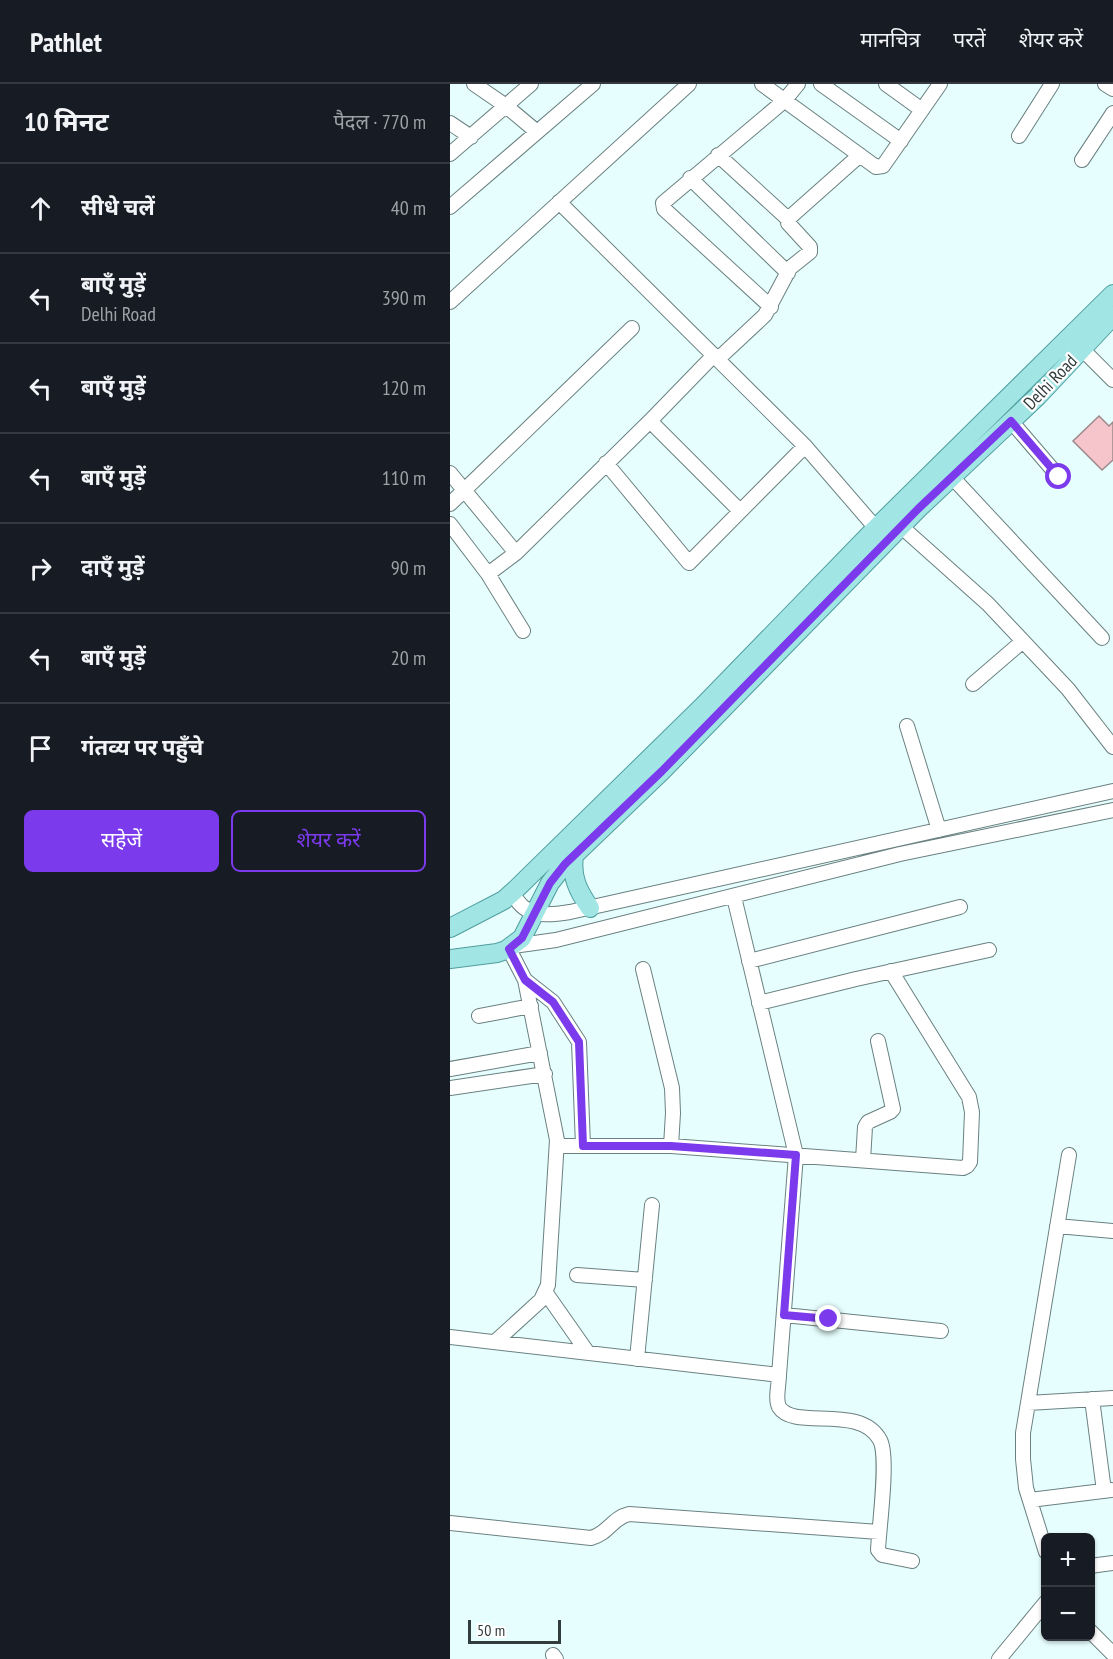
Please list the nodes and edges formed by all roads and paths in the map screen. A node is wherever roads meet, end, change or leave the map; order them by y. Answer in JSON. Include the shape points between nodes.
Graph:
{"nodes":[{"id":1,"x":474,"y":84,"type":"edge"},
{"id":2,"x":531,"y":84,"type":"edge"},
{"id":3,"x":593,"y":84,"type":"edge"},
{"id":4,"x":689,"y":84,"type":"edge"},
{"id":5,"x":762,"y":84,"type":"edge"},
{"id":6,"x":798,"y":84,"type":"edge"},
{"id":7,"x":821,"y":84,"type":"edge"},
{"id":8,"x":885,"y":84,"type":"edge"},
{"id":9,"x":940,"y":84,"type":"edge"},
{"id":10,"x":1052,"y":84,"type":"edge"},
{"id":11,"x":1105,"y":84,"type":"edge"},
{"id":12,"x":1113,"y":89,"type":"edge"},
{"id":13,"x":784,"y":101,"type":"junction"},
{"id":14,"x":506,"y":106,"type":"junction"},
{"id":15,"x":922,"y":110,"type":"junction"},
{"id":16,"x":1113,"y":113,"type":"edge"},
{"id":17,"x":450,"y":123,"type":"edge"},
{"id":18,"x":537,"y":132,"type":"junction"},
{"id":19,"x":1020,"y":136,"type":"dead end"},
{"id":20,"x":471,"y":137,"type":"junction"},
{"id":21,"x":901,"y":141,"type":"junction"},
{"id":22,"x":450,"y":154,"type":"edge"},
{"id":23,"x":718,"y":155,"type":"junction"},
{"id":24,"x":860,"y":155,"type":"junction"},
{"id":25,"x":1082,"y":160,"type":"dead end"},
{"id":26,"x":690,"y":178,"type":"junction"},
{"id":27,"x":559,"y":202,"type":"junction"},
{"id":28,"x":450,"y":207,"type":"edge"},
{"id":29,"x":788,"y":219,"type":"junction"},
{"id":30,"x":788,"y":273,"type":"junction"},
{"id":31,"x":1113,"y":294,"type":"edge"},
{"id":32,"x":450,"y":302,"type":"edge"},
{"id":33,"x":771,"y":307,"type":"junction"},
{"id":34,"x":1112,"y":318,"type":"edge"},
{"id":35,"x":632,"y":328,"type":"dead end"},
{"id":36,"x":1082,"y":349,"type":"junction"},
{"id":37,"x":716,"y":357,"type":"junction"},
{"id":38,"x":1113,"y":380,"type":"edge"},
{"id":39,"x":650,"y":421,"type":"junction"},
{"id":40,"x":1011,"y":421,"type":"junction"},
{"id":41,"x":805,"y":446,"type":"junction"},
{"id":42,"x":606,"y":463,"type":"junction"},
{"id":43,"x":450,"y":473,"type":"edge"},
{"id":44,"x":952,"y":477,"type":"junction"},
{"id":45,"x":1059,"y":477,"type":"dead end"},
{"id":46,"x":464,"y":491,"type":"junction"},
{"id":47,"x":450,"y":504,"type":"edge"},
{"id":48,"x":740,"y":511,"type":"junction"},
{"id":49,"x":450,"y":524,"type":"edge"},
{"id":50,"x":888,"y":528,"type":"junction"},
{"id":51,"x":516,"y":554,"type":"junction"},
{"id":52,"x":488,"y":574,"type":"junction"},
{"id":53,"x":523,"y":631,"type":"dead end"},
{"id":54,"x":1102,"y":638,"type":"dead end"},
{"id":55,"x":1023,"y":641,"type":"junction"},
{"id":56,"x":973,"y":684,"type":"dead end"},
{"id":57,"x":908,"y":726,"type":"dead end"},
{"id":58,"x":1113,"y":747,"type":"edge"},
{"id":59,"x":1113,"y":791,"type":"edge"},
{"id":60,"x":1113,"y":810,"type":"edge"},
{"id":61,"x":939,"y":830,"type":"junction"},
{"id":62,"x":574,"y":856,"type":"junction"},
{"id":63,"x":513,"y":893,"type":"junction"},
{"id":64,"x":734,"y":897,"type":"junction"},
{"id":65,"x":960,"y":907,"type":"dead end"},
{"id":66,"x":590,"y":908,"type":"junction"},
{"id":67,"x":536,"y":915,"type":"junction"},
{"id":68,"x":450,"y":930,"type":"edge"},
{"id":69,"x":511,"y":948,"type":"junction"},
{"id":70,"x":989,"y":950,"type":"dead end"},
{"id":71,"x":455,"y":958,"type":"edge"},
{"id":72,"x":749,"y":961,"type":"junction"},
{"id":73,"x":643,"y":969,"type":"dead end"},
{"id":74,"x":891,"y":971,"type":"junction"},
{"id":75,"x":525,"y":980,"type":"junction"},
{"id":76,"x":759,"y":1003,"type":"junction"},
{"id":77,"x":531,"y":1006,"type":"junction"},
{"id":78,"x":479,"y":1016,"type":"dead end"},
{"id":79,"x":878,"y":1041,"type":"dead end"},
{"id":80,"x":540,"y":1053,"type":"junction"},
{"id":81,"x":450,"y":1069,"type":"edge"},
{"id":82,"x":545,"y":1074,"type":"junction"},
{"id":83,"x":450,"y":1088,"type":"edge"},
{"id":84,"x":557,"y":1146,"type":"junction"},
{"id":85,"x":583,"y":1146,"type":"junction"},
{"id":86,"x":671,"y":1146,"type":"junction"},
{"id":87,"x":796,"y":1155,"type":"junction"},
{"id":88,"x":1069,"y":1155,"type":"dead end"},
{"id":89,"x":863,"y":1160,"type":"junction"},
{"id":90,"x":652,"y":1205,"type":"dead end"},
{"id":91,"x":1057,"y":1226,"type":"junction"},
{"id":92,"x":1113,"y":1231,"type":"edge"},
{"id":93,"x":577,"y":1275,"type":"dead end"},
{"id":94,"x":645,"y":1280,"type":"junction"},
{"id":95,"x":546,"y":1293,"type":"junction"},
{"id":96,"x":784,"y":1315,"type":"junction"},
{"id":97,"x":941,"y":1331,"type":"dead end"},
{"id":98,"x":450,"y":1337,"type":"edge"},
{"id":99,"x":495,"y":1342,"type":"junction"},
{"id":100,"x":588,"y":1353,"type":"junction"},
{"id":101,"x":638,"y":1359,"type":"junction"},
{"id":102,"x":779,"y":1375,"type":"junction"},
{"id":103,"x":1113,"y":1398,"type":"edge"},
{"id":104,"x":1092,"y":1399,"type":"junction"},
{"id":105,"x":1028,"y":1404,"type":"junction"},
{"id":106,"x":1108,"y":1491,"type":"edge"},
{"id":107,"x":1030,"y":1500,"type":"junction"},
{"id":108,"x":450,"y":1523,"type":"edge"},
{"id":109,"x":879,"y":1532,"type":"junction"},
{"id":110,"x":1041,"y":1536,"type":"edge"},
{"id":111,"x":912,"y":1561,"type":"dead end"},
{"id":112,"x":1113,"y":1563,"type":"edge"},
{"id":113,"x":1095,"y":1565,"type":"edge"},
{"id":114,"x":1041,"y":1608,"type":"edge"},
{"id":115,"x":1095,"y":1636,"type":"edge"},
{"id":116,"x":1113,"y":1639,"type":"edge"},
{"id":117,"x":1113,"y":1654,"type":"edge"},
{"id":118,"x":999,"y":1659,"type":"edge"}],
"edges":[{"from":1,"to":14,"type":"street"},
{"from":2,"to":14,"type":"street"},
{"from":3,"to":18,"type":"street"},
{"from":4,"to":27,"type":"street"},
{"from":5,"to":13,"type":"street"},
{"from":6,"to":13,"type":"street"},
{"from":7,"to":21,"type":"street"},
{"from":8,"to":15,"type":"street"},
{"from":9,"to":15,"type":"street"},
{"from":10,"to":19,"type":"street"},
{"from":11,"to":12,"type":"street"},
{"from":13,"to":23,"type":"street"},
{"from":13,"to":24,"type":"street"},
{"from":14,"to":18,"type":"street"},
{"from":14,"to":20,"type":"street"},
{"from":15,"to":21,"type":"street"},
{"from":16,"to":25,"type":"street"},
{"from":17,"to":20,"type":"street"},
{"from":18,"to":28,"type":"street"},
{"from":20,"to":22,"type":"street"},
{"from":21,"to":24,"type":"street","via":[[880,168]]},
{"from":23,"to":26,"type":"street"},
{"from":23,"to":29,"type":"street"},
{"from":24,"to":29,"type":"street"},
{"from":26,"to":30,"type":"street"},
{"from":26,"to":33,"type":"street","via":[[665,200],[664,209]]},
{"from":27,"to":32,"type":"street"},
{"from":27,"to":37,"type":"street"},
{"from":29,"to":30,"type":"street","via":[[810,249]]},
{"from":30,"to":33,"type":"street"},
{"from":31,"to":50,"type":"main road"},
{"from":33,"to":37,"type":"street"},
{"from":34,"to":36,"type":"main road","name":"Delhi Road"},
{"from":35,"to":46,"type":"street"},
{"from":36,"to":38,"type":"street"},
{"from":36,"to":40,"type":"main road","name":"Delhi Road"},
{"from":37,"to":39,"type":"street"},
{"from":37,"to":41,"type":"street"},
{"from":39,"to":42,"type":"street"},
{"from":39,"to":48,"type":"street"},
{"from":40,"to":44,"type":"main road","name":"Delhi Road"},
{"from":40,"to":45,"type":"street"},
{"from":41,"to":48,"type":"street"},
{"from":41,"to":50,"type":"street"},
{"from":42,"to":48,"type":"street","via":[[689,562]]},
{"from":42,"to":51,"type":"street"},
{"from":43,"to":46,"type":"street"},
{"from":44,"to":50,"type":"main road","name":"Delhi Road"},
{"from":44,"to":54,"type":"street"},
{"from":46,"to":47,"type":"street"},
{"from":46,"to":51,"type":"street"},
{"from":49,"to":52,"type":"street"},
{"from":50,"to":55,"type":"street","via":[[988,604]]},
{"from":50,"to":62,"type":"main road","name":"Delhi Road","via":[[662,771]]},
{"from":50,"to":63,"type":"main road"},
{"from":51,"to":52,"type":"street"},
{"from":52,"to":53,"type":"street"},
{"from":55,"to":56,"type":"street"},
{"from":55,"to":58,"type":"street","via":[[1068,689]]},
{"from":57,"to":61,"type":"street"},
{"from":59,"to":61,"type":"street"},
{"from":60,"to":64,"type":"street","via":[[900,854]]},
{"from":61,"to":66,"type":"street"},
{"from":62,"to":66,"type":"main road","via":[[574,878]]},
{"from":62,"to":67,"type":"main road","name":"Delhi Road","via":[[550,883]]},
{"from":63,"to":67,"type":"street","via":[[518,903]]},
{"from":63,"to":68,"type":"main road"},
{"from":64,"to":69,"type":"street"},
{"from":64,"to":72,"type":"street"},
{"from":65,"to":72,"type":"street"},
{"from":66,"to":67,"type":"street"},
{"from":67,"to":69,"type":"main road","name":"Delhi Road"},
{"from":68,"to":71,"type":"main road"},
{"from":69,"to":71,"type":"main road"},
{"from":69,"to":75,"type":"street"},
{"from":70,"to":74,"type":"street"},
{"from":72,"to":76,"type":"street"},
{"from":73,"to":86,"type":"street","via":[[672,1088]]},
{"from":74,"to":76,"type":"street"},
{"from":74,"to":89,"type":"street","via":[[969,1097],[970,1162],[963,1167]]},
{"from":75,"to":77,"type":"street"},
{"from":75,"to":85,"type":"street","via":[[553,1002],[579,1042]]},
{"from":76,"to":87,"type":"street"},
{"from":77,"to":78,"type":"street"},
{"from":77,"to":80,"type":"street"},
{"from":79,"to":89,"type":"street","via":[[893,1109],[865,1127]]},
{"from":80,"to":81,"type":"street"},
{"from":80,"to":82,"type":"street"},
{"from":82,"to":83,"type":"street"},
{"from":82,"to":84,"type":"street"},
{"from":84,"to":85,"type":"street"},
{"from":84,"to":95,"type":"street"},
{"from":85,"to":86,"type":"street"},
{"from":86,"to":87,"type":"street"},
{"from":87,"to":89,"type":"street"},
{"from":87,"to":96,"type":"street"},
{"from":88,"to":91,"type":"street"},
{"from":90,"to":94,"type":"street"},
{"from":91,"to":92,"type":"street"},
{"from":91,"to":105,"type":"street"},
{"from":93,"to":94,"type":"street"},
{"from":94,"to":101,"type":"street"},
{"from":95,"to":99,"type":"street"},
{"from":95,"to":100,"type":"street"},
{"from":96,"to":97,"type":"street"},
{"from":96,"to":102,"type":"street"},
{"from":98,"to":99,"type":"street"},
{"from":99,"to":100,"type":"street"},
{"from":100,"to":101,"type":"street"},
{"from":101,"to":102,"type":"street"},
{"from":102,"to":109,"type":"street","via":[[778,1403],[785,1413],[856,1421],[880,1440],[884,1455]]},
{"from":103,"to":104,"type":"street"},
{"from":104,"to":105,"type":"street"},
{"from":104,"to":106,"type":"street"},
{"from":105,"to":107,"type":"street","via":[[1023,1459]]},
{"from":106,"to":107,"type":"street"},
{"from":107,"to":110,"type":"street"},
{"from":108,"to":109,"type":"street","via":[[591,1538],[629,1514]]},
{"from":109,"to":111,"type":"street","via":[[879,1553]]},
{"from":112,"to":113,"type":"street"},
{"from":114,"to":118,"type":"street"},
{"from":115,"to":116,"type":"street"},
{"from":115,"to":117,"type":"street"}]}
